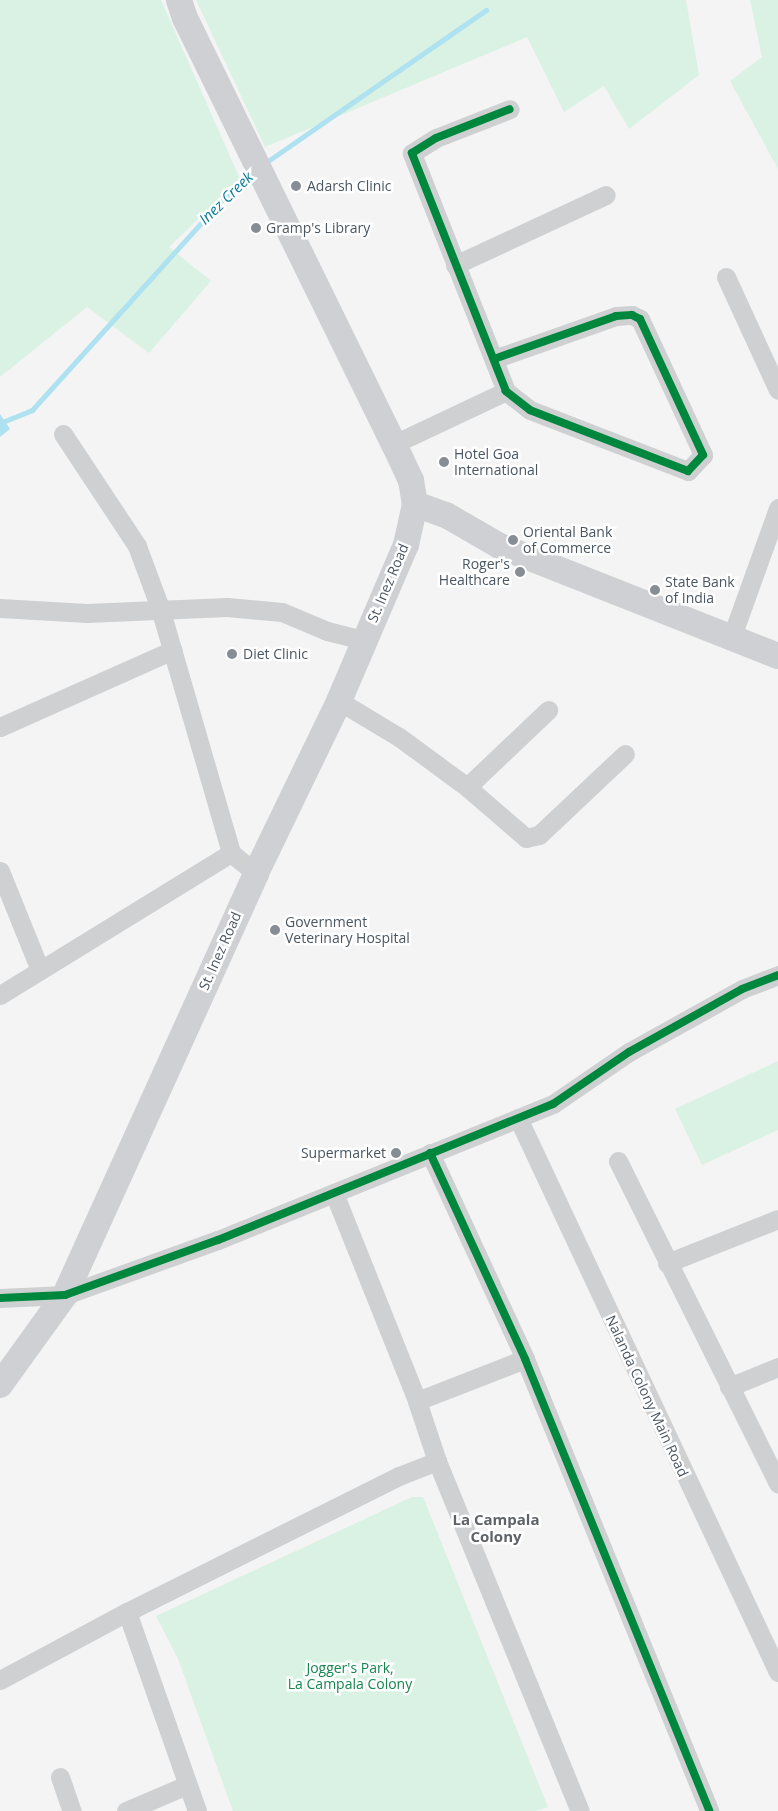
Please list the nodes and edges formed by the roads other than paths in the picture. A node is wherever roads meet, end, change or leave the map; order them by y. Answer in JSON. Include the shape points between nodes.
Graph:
{"nodes":[{"id":1,"x":180,"y":0,"type":"edge"},
{"id":2,"x":510,"y":109,"type":"dead end"},
{"id":3,"x":606,"y":195,"type":"dead end"},
{"id":4,"x":455,"y":265,"type":"junction"},
{"id":5,"x":726,"y":278,"type":"dead end"},
{"id":6,"x":494,"y":359,"type":"junction"},
{"id":7,"x":778,"y":390,"type":"edge"},
{"id":8,"x":506,"y":391,"type":"junction"},
{"id":9,"x":63,"y":434,"type":"dead end"},
{"id":10,"x":394,"y":444,"type":"junction"},
{"id":11,"x":415,"y":504,"type":"junction"},
{"id":12,"x":778,"y":508,"type":"edge"},
{"id":13,"x":0,"y":608,"type":"edge"},
{"id":14,"x":160,"y":608,"type":"junction"},
{"id":15,"x":732,"y":636,"type":"junction"},
{"id":16,"x":363,"y":640,"type":"junction"},
{"id":17,"x":172,"y":650,"type":"junction"},
{"id":18,"x":778,"y":656,"type":"edge"},
{"id":19,"x":339,"y":701,"type":"junction"},
{"id":20,"x":548,"y":710,"type":"dead end"},
{"id":21,"x":0,"y":727,"type":"edge"},
{"id":22,"x":625,"y":754,"type":"dead end"},
{"id":23,"x":466,"y":787,"type":"junction"},
{"id":24,"x":231,"y":853,"type":"junction"},
{"id":25,"x":256,"y":873,"type":"junction"},
{"id":26,"x":2,"y":881,"type":"edge"},
{"id":27,"x":40,"y":970,"type":"junction"},
{"id":28,"x":778,"y":975,"type":"edge"},
{"id":29,"x":0,"y":995,"type":"edge"},
{"id":30,"x":518,"y":1118,"type":"junction"},
{"id":31,"x":430,"y":1153,"type":"junction"},
{"id":32,"x":618,"y":1161,"type":"dead end"},
{"id":33,"x":334,"y":1193,"type":"junction"},
{"id":34,"x":778,"y":1219,"type":"edge"},
{"id":35,"x":668,"y":1263,"type":"junction"},
{"id":36,"x":65,"y":1295,"type":"junction"},
{"id":37,"x":0,"y":1298,"type":"edge"},
{"id":38,"x":525,"y":1359,"type":"junction"},
{"id":39,"x":778,"y":1367,"type":"edge"},
{"id":40,"x":0,"y":1385,"type":"edge"},
{"id":41,"x":729,"y":1387,"type":"junction"},
{"id":42,"x":417,"y":1401,"type":"junction"},
{"id":43,"x":437,"y":1461,"type":"junction"},
{"id":44,"x":778,"y":1483,"type":"edge"},
{"id":45,"x":127,"y":1612,"type":"junction"},
{"id":46,"x":778,"y":1672,"type":"edge"},
{"id":47,"x":0,"y":1680,"type":"edge"},
{"id":48,"x":60,"y":1778,"type":"dead end"},
{"id":49,"x":187,"y":1785,"type":"junction"},
{"id":50,"x":578,"y":1810,"type":"edge"},
{"id":51,"x":72,"y":1811,"type":"edge"},
{"id":52,"x":126,"y":1811,"type":"edge"},
{"id":53,"x":196,"y":1811,"type":"edge"},
{"id":54,"x":710,"y":1811,"type":"edge"}],
"edges":[{"from":1,"to":10,"type":"main road","via":[[185,18]]},
{"from":2,"to":4,"type":"street","via":[[436,138],[412,153]]},
{"from":3,"to":4,"type":"street"},
{"from":4,"to":6,"type":"street"},
{"from":5,"to":7,"type":"street"},
{"from":6,"to":8,"type":"street"},
{"from":6,"to":8,"type":"street","via":[[616,316],[632,315],[640,319],[703,455],[688,471],[530,410]]},
{"from":8,"to":10,"type":"street"},
{"from":9,"to":14,"type":"street","via":[[137,546]]},
{"from":10,"to":11,"type":"main road","via":[[411,480]]},
{"from":11,"to":15,"type":"main road","via":[[446,515],[500,546]]},
{"from":11,"to":16,"type":"main road","name":"St. Inez Road","via":[[406,545]]},
{"from":12,"to":15,"type":"street"},
{"from":13,"to":14,"type":"street","via":[[87,613]]},
{"from":14,"to":16,"type":"street","via":[[227,607],[282,612],[327,631]]},
{"from":14,"to":17,"type":"street"},
{"from":15,"to":18,"type":"main road"},
{"from":16,"to":19,"type":"main road","name":"St. Inez Road"},
{"from":17,"to":21,"type":"street"},
{"from":17,"to":24,"type":"street"},
{"from":19,"to":23,"type":"street","via":[[399,737]]},
{"from":19,"to":25,"type":"main road","name":"St. Inez Road"},
{"from":20,"to":23,"type":"street"},
{"from":22,"to":23,"type":"street","via":[[533,838],[526,838]]},
{"from":24,"to":25,"type":"street"},
{"from":24,"to":27,"type":"street"},
{"from":25,"to":36,"type":"main road","name":"St. Inez Road"},
{"from":26,"to":27,"type":"street"},
{"from":27,"to":29,"type":"street"},
{"from":28,"to":30,"type":"street","via":[[742,989],[629,1052],[553,1104]]},
{"from":30,"to":31,"type":"street"},
{"from":30,"to":46,"type":"street","name":"Nalanda Colony Main Road"},
{"from":31,"to":33,"type":"street"},
{"from":31,"to":38,"type":"street"},
{"from":32,"to":35,"type":"street"},
{"from":33,"to":36,"type":"street","via":[[218,1240]]},
{"from":33,"to":42,"type":"street"},
{"from":34,"to":35,"type":"street"},
{"from":35,"to":41,"type":"street"},
{"from":36,"to":37,"type":"street"},
{"from":36,"to":40,"type":"main road","name":"St. Inez Road"},
{"from":38,"to":42,"type":"street"},
{"from":38,"to":54,"type":"street"},
{"from":39,"to":41,"type":"street"},
{"from":41,"to":44,"type":"street"},
{"from":42,"to":43,"type":"street"},
{"from":43,"to":45,"type":"street","via":[[399,1476]]},
{"from":43,"to":50,"type":"street"},
{"from":45,"to":47,"type":"street"},
{"from":45,"to":49,"type":"street"},
{"from":48,"to":51,"type":"street"},
{"from":49,"to":52,"type":"street"},
{"from":49,"to":53,"type":"street"}]}
